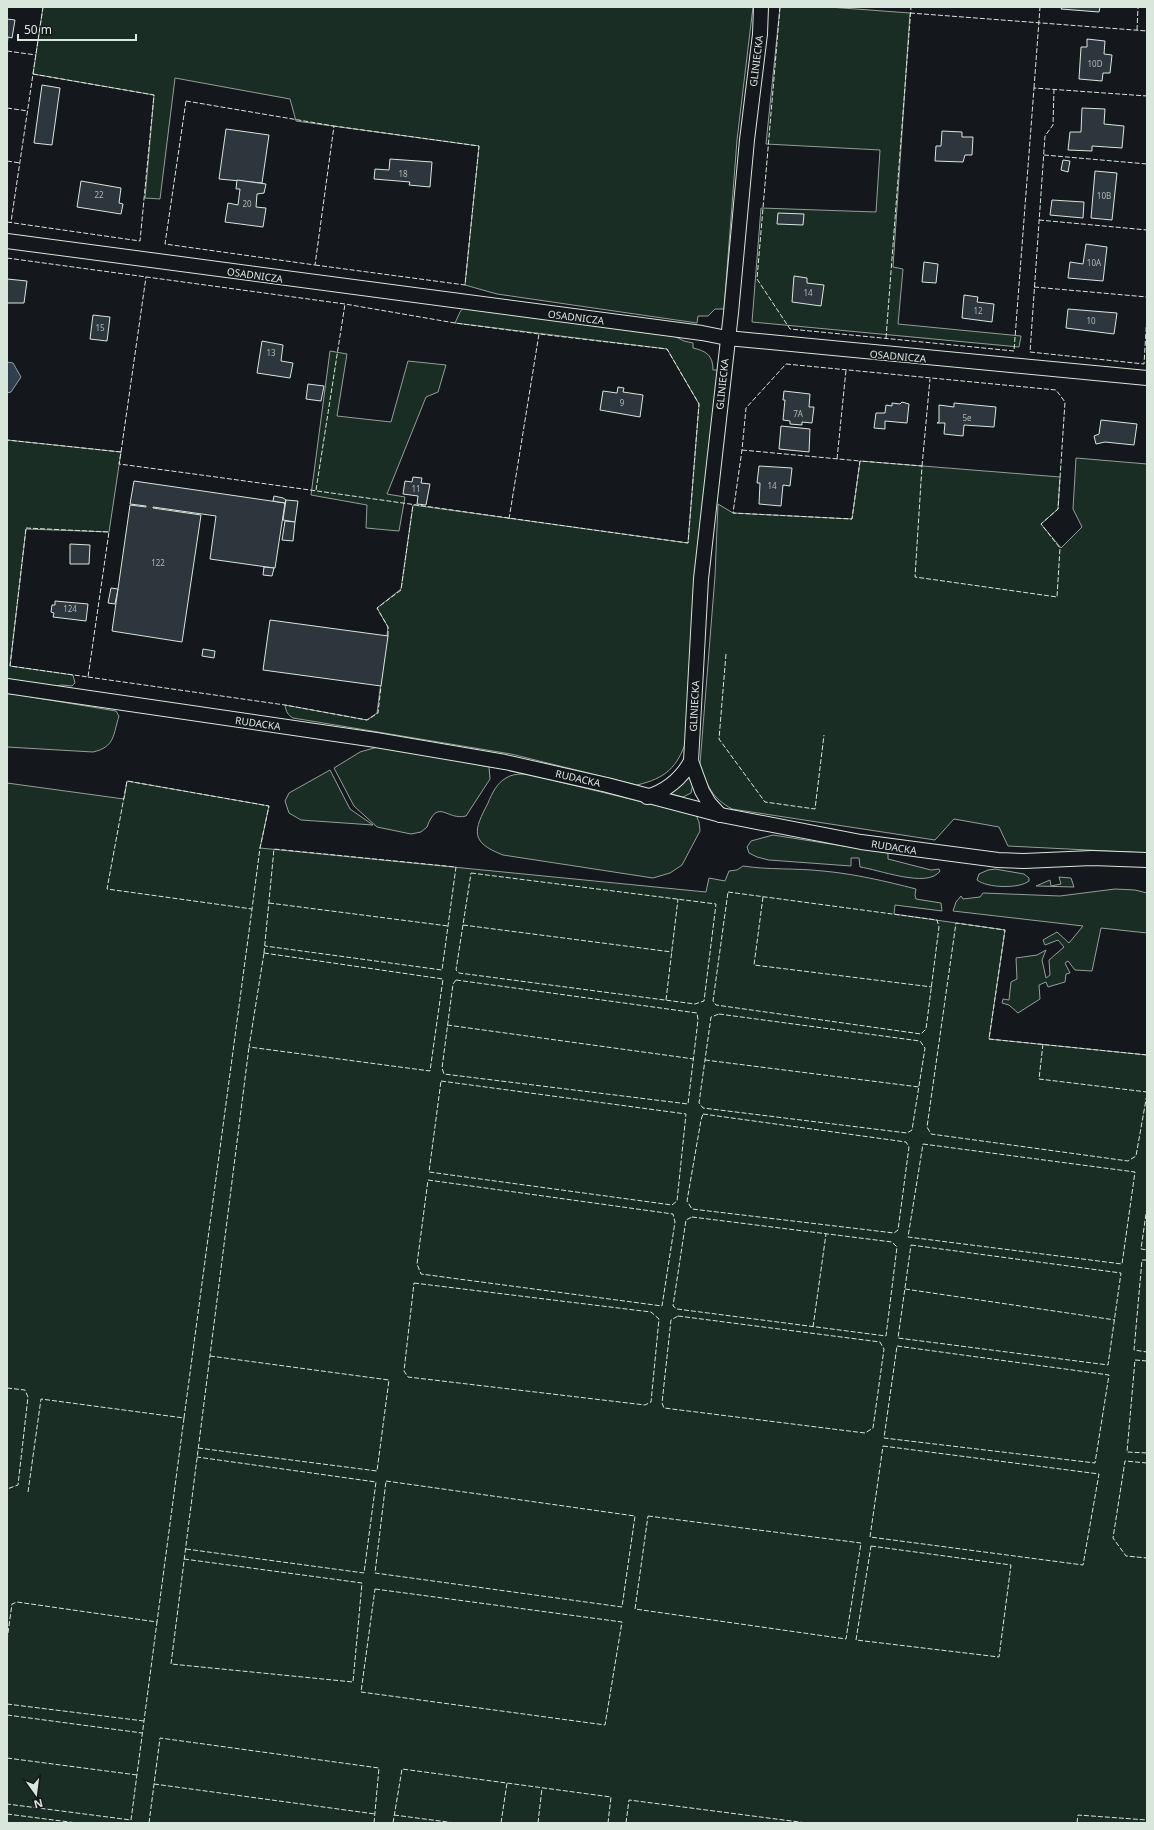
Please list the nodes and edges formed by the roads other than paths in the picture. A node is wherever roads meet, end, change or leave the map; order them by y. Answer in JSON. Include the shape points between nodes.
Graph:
{"nodes":[{"id":1,"x":761,"y":7,"type":"edge"},
{"id":2,"x":7,"y":241,"type":"edge"},
{"id":3,"x":727,"y":338,"type":"junction"},
{"id":4,"x":1147,"y":378,"type":"edge"},
{"id":5,"x":7,"y":686,"type":"edge"},
{"id":6,"x":691,"y":761,"type":"junction"},
{"id":7,"x":647,"y":797,"type":"junction"},
{"id":8,"x":721,"y":815,"type":"junction"},
{"id":9,"x":1147,"y":860,"type":"edge"}],
"edges":[{"from":1,"to":3,"type":"street","name":"GLINIECKA"},
{"from":2,"to":3,"type":"street","name":"OSADNICZA"},
{"from":3,"to":4,"type":"street","name":"OSADNICZA"},
{"from":3,"to":6,"type":"street","name":"GLINIECKA","via":[[701,579]]},
{"from":5,"to":7,"type":"street","name":"RUDACKA","via":[[376,740],[505,762],[607,785]]},
{"from":6,"to":7,"type":"street","via":[[684,773],[674,782]]},
{"from":6,"to":8,"type":"street","name":"GLINIECKA","via":[[702,791]]},
{"from":7,"to":8,"type":"street","name":"RUDACKA"},
{"from":8,"to":9,"type":"street","name":"RUDACKA","via":[[861,842],[968,857],[1024,861],[1092,858]]}]}
